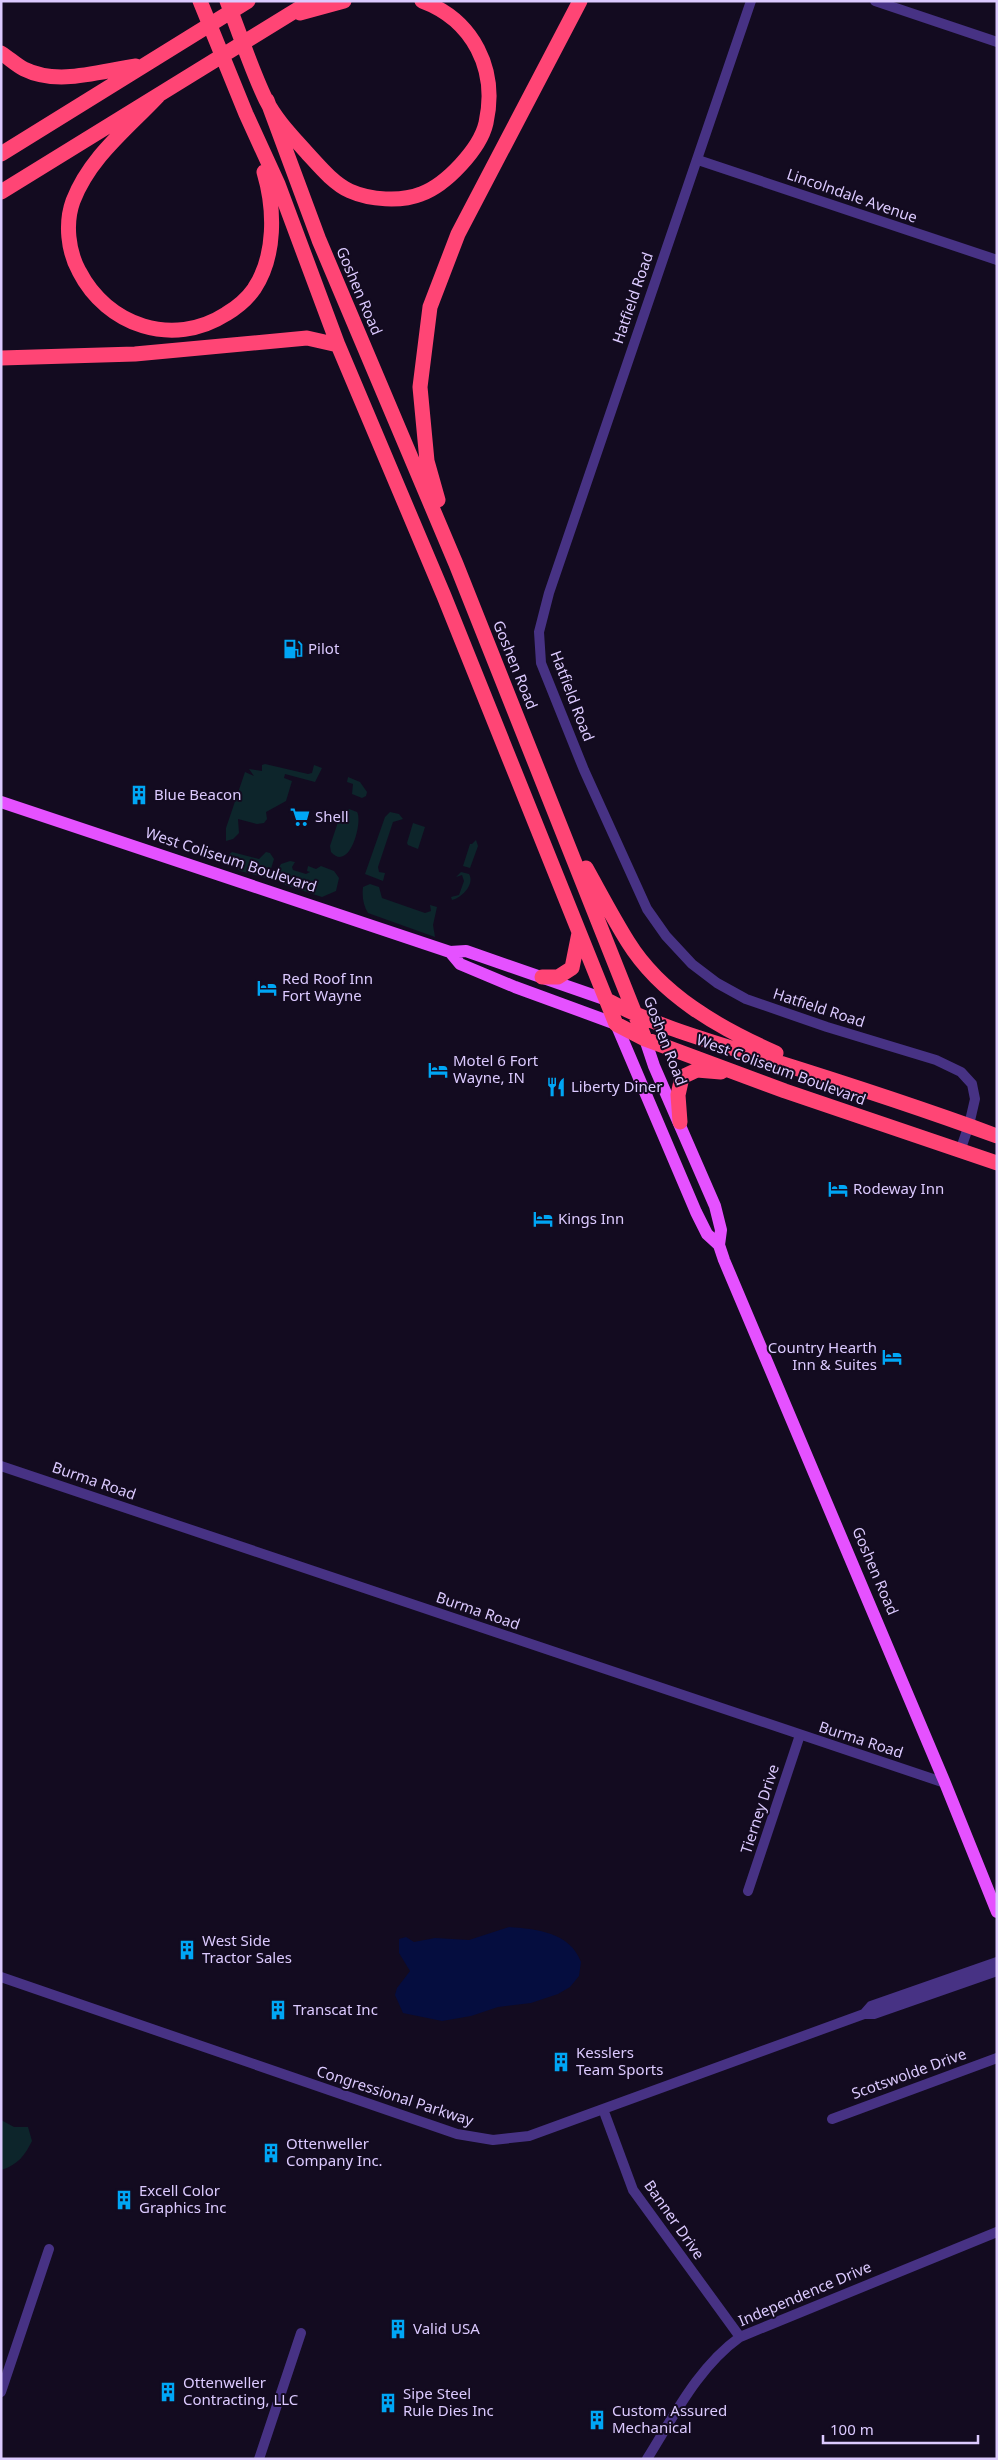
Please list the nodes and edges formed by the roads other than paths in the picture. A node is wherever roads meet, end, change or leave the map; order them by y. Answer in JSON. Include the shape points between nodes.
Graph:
{"nodes":[{"id":1,"x":200,"y":1,"type":"edge"},
{"id":2,"x":227,"y":1,"type":"edge"},
{"id":3,"x":248,"y":1,"type":"edge"},
{"id":4,"x":311,"y":1,"type":"edge"},
{"id":5,"x":344,"y":1,"type":"edge"},
{"id":6,"x":422,"y":1,"type":"edge"},
{"id":7,"x":580,"y":1,"type":"edge"},
{"id":8,"x":751,"y":1,"type":"edge"},
{"id":9,"x":875,"y":1,"type":"edge"},
{"id":10,"x":286,"y":17,"type":"junction"},
{"id":11,"x":997,"y":42,"type":"edge"},
{"id":12,"x":1,"y":54,"type":"edge"},
{"id":13,"x":142,"y":65,"type":"junction"},
{"id":14,"x":158,"y":96,"type":"junction"},
{"id":15,"x":265,"y":96,"type":"junction"},
{"id":16,"x":244,"y":109,"type":"junction"},
{"id":17,"x":1,"y":154,"type":"edge"},
{"id":18,"x":698,"y":160,"type":"junction"},
{"id":19,"x":1,"y":192,"type":"edge"},
{"id":20,"x":997,"y":260,"type":"edge"},
{"id":21,"x":338,"y":345,"type":"junction"},
{"id":22,"x":1,"y":358,"type":"edge"},
{"id":23,"x":456,"y":564,"type":"junction"},
{"id":24,"x":1,"y":802,"type":"edge"},
{"id":25,"x":553,"y":809,"type":"junction"},
{"id":26,"x":579,"y":929,"type":"junction"},
{"id":27,"x":450,"y":952,"type":"junction"},
{"id":28,"x":542,"y":977,"type":"junction"},
{"id":29,"x":607,"y":1000,"type":"junction"},
{"id":30,"x":637,"y":1016,"type":"junction"},
{"id":31,"x":616,"y":1024,"type":"junction"},
{"id":32,"x":645,"y":1039,"type":"junction"},
{"id":33,"x":742,"y":1075,"type":"junction"},
{"id":34,"x":836,"y":1080,"type":"junction"},
{"id":35,"x":680,"y":1122,"type":"junction"},
{"id":36,"x":969,"y":1126,"type":"junction"},
{"id":37,"x":997,"y":1136,"type":"edge"},
{"id":38,"x":960,"y":1151,"type":"junction"},
{"id":39,"x":997,"y":1163,"type":"edge"},
{"id":40,"x":719,"y":1245,"type":"junction"},
{"id":41,"x":1,"y":1466,"type":"edge"},
{"id":42,"x":800,"y":1735,"type":"junction"},
{"id":43,"x":945,"y":1782,"type":"junction"},
{"id":44,"x":748,"y":1891,"type":"dead end"},
{"id":45,"x":997,"y":1912,"type":"edge"},
{"id":46,"x":997,"y":1962,"type":"edge"},
{"id":47,"x":997,"y":1971,"type":"edge"},
{"id":48,"x":1,"y":1977,"type":"edge"},
{"id":49,"x":864,"y":2014,"type":"junction"},
{"id":50,"x":997,"y":2058,"type":"edge"},
{"id":51,"x":603,"y":2109,"type":"junction"},
{"id":52,"x":832,"y":2119,"type":"dead end"},
{"id":53,"x":997,"y":2232,"type":"edge"},
{"id":54,"x":49,"y":2249,"type":"dead end"},
{"id":55,"x":301,"y":2333,"type":"dead end"},
{"id":56,"x":740,"y":2338,"type":"junction"},
{"id":57,"x":1,"y":2392,"type":"edge"},
{"id":58,"x":259,"y":2459,"type":"edge"},
{"id":59,"x":647,"y":2459,"type":"edge"}],
"edges":[{"from":1,"to":16,"type":"highway"},
{"from":2,"to":15,"type":"highway"},
{"from":3,"to":13,"type":"highway"},
{"from":4,"to":10,"type":"highway"},
{"from":5,"to":10,"type":"highway"},
{"from":6,"to":15,"type":"highway","via":[[437,7],[465,28],[482,56],[488,85],[486,124],[471,154],[447,177],[422,194],[377,198],[349,191],[322,169],[287,131]]},
{"from":7,"to":23,"type":"highway","via":[[458,234],[430,307],[420,387],[426,461]]},
{"from":8,"to":18,"type":"street","name":"Hatfield Road"},
{"from":9,"to":11,"type":"street"},
{"from":10,"to":14,"type":"highway"},
{"from":12,"to":13,"type":"highway","via":[[24,69],[48,76],[78,76]]},
{"from":13,"to":17,"type":"highway"},
{"from":14,"to":16,"type":"highway","via":[[100,154],[84,177],[68,225],[72,257],[85,284],[104,305],[129,322],[157,329],[184,330],[210,324],[235,308],[253,291],[265,270],[271,238],[269,189]]},
{"from":14,"to":19,"type":"highway"},
{"from":15,"to":23,"type":"highway","name":"Goshen Road","via":[[319,240]]},
{"from":16,"to":21,"type":"highway","via":[[278,184]]},
{"from":18,"to":20,"type":"street","name":"Lincolndale Avenue"},
{"from":18,"to":36,"type":"street","name":"Hatfield Road","via":[[549,593],[539,632],[540,664],[647,909],[682,954],[716,983],[746,999],[954,1068],[975,1090]]},
{"from":21,"to":22,"type":"highway","via":[[307,338],[135,354]]},
{"from":21,"to":26,"type":"highway"},
{"from":23,"to":25,"type":"highway","name":"Goshen Road"},
{"from":24,"to":27,"type":"main road","name":"West Coliseum Boulevard"},
{"from":25,"to":30,"type":"highway","name":"Goshen Road"},
{"from":25,"to":34,"type":"highway","via":[[628,944],[668,990],[702,1015],[753,1043]]},
{"from":26,"to":28,"type":"highway","via":[[572,968],[558,978]]},
{"from":26,"to":29,"type":"highway"},
{"from":27,"to":28,"type":"main road","name":"West Coliseum Boulevard","via":[[466,951]]},
{"from":27,"to":31,"type":"main road","name":"West Coliseum Boulevard","via":[[460,964]]},
{"from":28,"to":29,"type":"main road","name":"West Coliseum Boulevard"},
{"from":29,"to":30,"type":"highway","name":"West Coliseum Boulevard"},
{"from":29,"to":31,"type":"highway"},
{"from":30,"to":32,"type":"highway","name":"Goshen Road"},
{"from":30,"to":34,"type":"highway","name":"West Coliseum Boulevard"},
{"from":31,"to":32,"type":"highway","name":"West Coliseum Boulevard"},
{"from":31,"to":40,"type":"main road","name":"Goshen Road","via":[[696,1212],[707,1234]]},
{"from":32,"to":33,"type":"highway","name":"West Coliseum Boulevard"},
{"from":32,"to":35,"type":"main road","name":"Goshen Road"},
{"from":33,"to":35,"type":"highway","via":[[698,1070],[682,1077],[678,1095]]},
{"from":33,"to":38,"type":"highway","name":"West Coliseum Boulevard"},
{"from":34,"to":36,"type":"highway","name":"West Coliseum Boulevard"},
{"from":35,"to":40,"type":"main road","name":"Goshen Road","via":[[715,1206],[721,1230]]},
{"from":36,"to":37,"type":"highway","name":"West Coliseum Boulevard"},
{"from":36,"to":38,"type":"street"},
{"from":38,"to":39,"type":"highway","name":"West Coliseum Boulevard"},
{"from":40,"to":43,"type":"main road","name":"Goshen Road"},
{"from":41,"to":42,"type":"street","name":"Burma Road"},
{"from":42,"to":43,"type":"street","name":"Burma Road"},
{"from":42,"to":44,"type":"street","name":"Tierney Drive"},
{"from":43,"to":45,"type":"main road","name":"Goshen Road"},
{"from":46,"to":49,"type":"street","name":"Congressional Parkway","via":[[871,2006]]},
{"from":47,"to":49,"type":"street","name":"Congressional Parkway","via":[[874,2014]]},
{"from":48,"to":51,"type":"street","name":"Congressional Parkway","via":[[479,2139],[509,2140],[529,2136]]},
{"from":49,"to":51,"type":"street","name":"Congressional Parkway"},
{"from":50,"to":52,"type":"street","name":"Scotswolde Drive"},
{"from":51,"to":56,"type":"street","name":"Banner Drive","via":[[633,2190]]},
{"from":53,"to":56,"type":"street","name":"Independence Drive"},
{"from":54,"to":57,"type":"street"},
{"from":55,"to":58,"type":"street"},
{"from":56,"to":59,"type":"street","name":"Independence Drive","via":[[722,2350],[705,2369]]}]}
